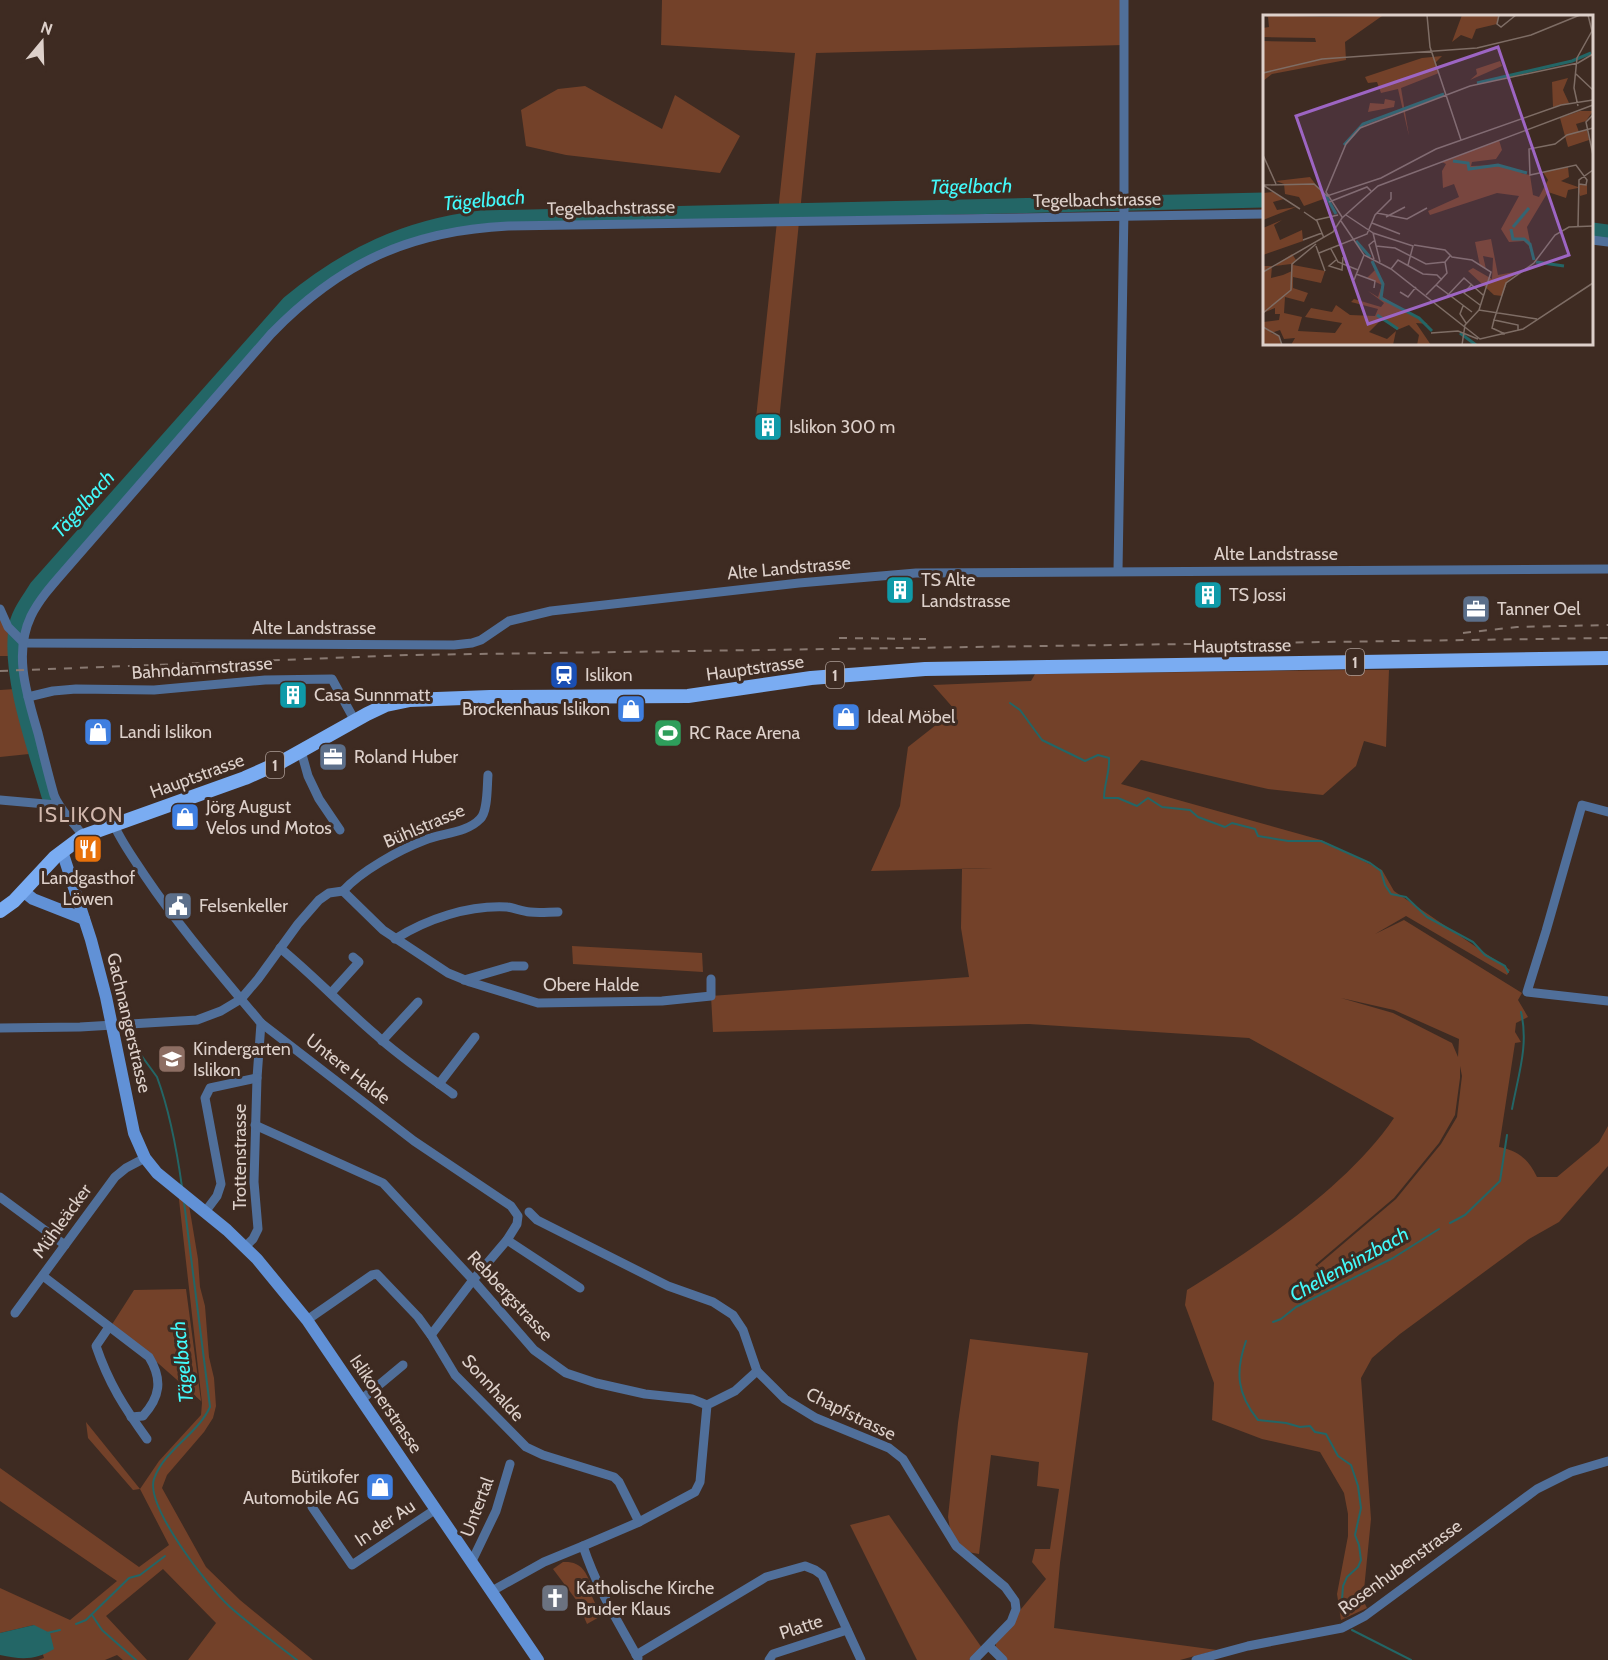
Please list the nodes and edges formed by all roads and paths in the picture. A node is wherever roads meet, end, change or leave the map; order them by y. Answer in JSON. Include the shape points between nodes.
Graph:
{"nodes":[{"id":1,"x":1124,"y":0,"type":"edge"},
{"id":2,"x":1124,"y":213,"type":"junction"},
{"id":3,"x":1263,"y":214,"type":"edge"},
{"id":4,"x":1593,"y":240,"type":"edge"},
{"id":5,"x":1608,"y":242,"type":"edge"},
{"id":6,"x":1608,"y":569,"type":"edge"},
{"id":7,"x":1118,"y":571,"type":"junction"},
{"id":8,"x":0,"y":609,"type":"edge"},
{"id":9,"x":18,"y":638,"type":"junction"},
{"id":10,"x":1608,"y":658,"type":"edge"},
{"id":11,"x":28,"y":697,"type":"junction"},
{"id":12,"x":355,"y":721,"type":"junction"},
{"id":13,"x":301,"y":751,"type":"junction"},
{"id":14,"x":488,"y":775,"type":"dead end"},
{"id":15,"x":0,"y":800,"type":"edge"},
{"id":16,"x":57,"y":805,"type":"junction"},
{"id":17,"x":1608,"y":812,"type":"edge"},
{"id":18,"x":114,"y":825,"type":"junction"},
{"id":19,"x":340,"y":830,"type":"dead end"},
{"id":20,"x":83,"y":836,"type":"junction"},
{"id":21,"x":62,"y":851,"type":"junction"},
{"id":22,"x":23,"y":891,"type":"junction"},
{"id":23,"x":343,"y":891,"type":"junction"},
{"id":24,"x":0,"y":911,"type":"edge"},
{"id":25,"x":558,"y":912,"type":"dead end"},
{"id":26,"x":84,"y":919,"type":"junction"},
{"id":27,"x":395,"y":939,"type":"junction"},
{"id":28,"x":280,"y":948,"type":"junction"},
{"id":29,"x":352,"y":957,"type":"dead end"},
{"id":30,"x":524,"y":966,"type":"dead end"},
{"id":31,"x":711,"y":979,"type":"dead end"},
{"id":32,"x":464,"y":980,"type":"junction"},
{"id":33,"x":331,"y":993,"type":"junction"},
{"id":34,"x":241,"y":999,"type":"junction"},
{"id":35,"x":1608,"y":1001,"type":"edge"},
{"id":36,"x":418,"y":1002,"type":"dead end"},
{"id":37,"x":261,"y":1023,"type":"junction"},
{"id":38,"x":112,"y":1024,"type":"junction"},
{"id":39,"x":0,"y":1028,"type":"edge"},
{"id":40,"x":475,"y":1036,"type":"dead end"},
{"id":41,"x":382,"y":1041,"type":"junction"},
{"id":42,"x":257,"y":1078,"type":"junction"},
{"id":43,"x":439,"y":1084,"type":"junction"},
{"id":44,"x":453,"y":1094,"type":"dead end"},
{"id":45,"x":255,"y":1125,"type":"junction"},
{"id":46,"x":145,"y":1158,"type":"junction"},
{"id":47,"x":178,"y":1191,"type":"joint"},
{"id":48,"x":0,"y":1197,"type":"edge"},
{"id":49,"x":205,"y":1212,"type":"junction"},
{"id":50,"x":529,"y":1212,"type":"dead end"},
{"id":51,"x":507,"y":1240,"type":"junction"},
{"id":52,"x":65,"y":1245,"type":"junction"},
{"id":53,"x":245,"y":1247,"type":"junction"},
{"id":54,"x":43,"y":1276,"type":"junction"},
{"id":55,"x":473,"y":1280,"type":"junction"},
{"id":56,"x":580,"y":1287,"type":"dead end"},
{"id":57,"x":15,"y":1313,"type":"dead end"},
{"id":58,"x":307,"y":1320,"type":"junction"},
{"id":59,"x":109,"y":1327,"type":"junction"},
{"id":60,"x":431,"y":1335,"type":"junction"},
{"id":61,"x":403,"y":1365,"type":"dead end"},
{"id":62,"x":757,"y":1371,"type":"junction"},
{"id":63,"x":361,"y":1400,"type":"junction"},
{"id":64,"x":707,"y":1405,"type":"junction"},
{"id":65,"x":131,"y":1417,"type":"junction"},
{"id":66,"x":147,"y":1439,"type":"dead end"},
{"id":67,"x":1608,"y":1461,"type":"edge"},
{"id":68,"x":510,"y":1464,"type":"dead end"},
{"id":69,"x":312,"y":1507,"type":"dead end"},
{"id":70,"x":436,"y":1509,"type":"junction"},
{"id":71,"x":639,"y":1522,"type":"junction"},
{"id":72,"x":583,"y":1546,"type":"junction"},
{"id":73,"x":471,"y":1561,"type":"junction"},
{"id":74,"x":492,"y":1591,"type":"junction"},
{"id":75,"x":847,"y":1630,"type":"junction"},
{"id":76,"x":988,"y":1646,"type":"junction"},
{"id":77,"x":638,"y":1657,"type":"edge"},
{"id":78,"x":538,"y":1660,"type":"edge"},
{"id":79,"x":769,"y":1660,"type":"edge"},
{"id":80,"x":861,"y":1660,"type":"edge"},
{"id":81,"x":974,"y":1660,"type":"edge"},
{"id":82,"x":1003,"y":1660,"type":"edge"},
{"id":83,"x":1196,"y":1660,"type":"edge"}],
"edges":[{"from":1,"to":2,"type":"street"},
{"from":2,"to":3,"type":"street","name":"Tegelbachstrasse"},
{"from":2,"to":7,"type":"street"},
{"from":2,"to":9,"type":"street","name":"Tegelbachstrasse","via":[[508,226],[453,231],[398,247],[353,268],[271,334],[49,589]]},
{"from":4,"to":5,"type":"street"},
{"from":6,"to":7,"type":"street","name":"Alte Landstrasse"},
{"from":7,"to":9,"type":"street","name":"Alte Landstrasse","via":[[916,573],[587,606],[515,620],[481,640],[454,645]]},
{"from":8,"to":9,"type":"street"},
{"from":9,"to":11,"type":"street","name":"Tegelbachstrasse"},
{"from":10,"to":12,"type":"main road","name":"Hauptstrasse","number":"1","via":[[923,669],[811,678],[688,696],[410,700],[387,705]]},
{"from":11,"to":12,"type":"street","name":"Bahndammstrasse","via":[[76,689],[154,690],[332,678]]},
{"from":11,"to":16,"type":"street","name":"Tegelbachstrasse"},
{"from":12,"to":13,"type":"main road","name":"Hauptstrasse","number":"1"},
{"from":13,"to":18,"type":"main road","name":"Hauptstrasse","number":"1","via":[[249,776]]},
{"from":13,"to":19,"type":"street","via":[[319,799]]},
{"from":14,"to":23,"type":"street","name":"Bühlstrasse","via":[[480,820],[424,840],[386,860]]},
{"from":15,"to":16,"type":"street"},
{"from":16,"to":20,"type":"street","name":"Tegelbachstrasse"},
{"from":17,"to":35,"type":"street","via":[[1582,805],[1527,992]]},
{"from":18,"to":20,"type":"main road","name":"Hauptstrasse","number":"1"},
{"from":18,"to":34,"type":"street","via":[[153,888]]},
{"from":20,"to":21,"type":"main road","name":"Hauptstrasse","number":"1"},
{"from":21,"to":22,"type":"main road","name":"Hauptstrasse","number":"1"},
{"from":21,"to":26,"type":"street","name":"Gachnangerstrasse"},
{"from":22,"to":24,"type":"main road","name":"Hauptstrasse","number":"1"},
{"from":22,"to":26,"type":"street","via":[[33,899]]},
{"from":23,"to":27,"type":"street","name":"Obere Halde"},
{"from":23,"to":28,"type":"street","via":[[329,893],[319,900]]},
{"from":25,"to":27,"type":"street","via":[[478,908],[438,918]]},
{"from":26,"to":38,"type":"street","name":"Gachnangerstrasse"},
{"from":27,"to":32,"type":"street","name":"Obere Halde"},
{"from":28,"to":33,"type":"street"},
{"from":28,"to":34,"type":"street"},
{"from":29,"to":33,"type":"street","via":[[359,962]]},
{"from":30,"to":32,"type":"street"},
{"from":31,"to":32,"type":"street","name":"Obere Halde","via":[[711,996],[589,1003],[538,1003]]},
{"from":33,"to":41,"type":"street"},
{"from":34,"to":37,"type":"street"},
{"from":34,"to":38,"type":"street","via":[[197,1020]]},
{"from":36,"to":41,"type":"street"},
{"from":37,"to":42,"type":"street","name":"Trottenstrasse"},
{"from":37,"to":51,"type":"street","name":"Untere Halde","via":[[414,1141],[511,1206],[518,1216]]},
{"from":38,"to":39,"type":"street"},
{"from":38,"to":46,"type":"street","name":"Gachnangerstrasse","via":[[134,1133]]},
{"from":40,"to":43,"type":"street"},
{"from":41,"to":43,"type":"street"},
{"from":42,"to":45,"type":"street","name":"Trottenstrasse"},
{"from":42,"to":49,"type":"street","via":[[210,1088],[205,1098],[221,1184]]},
{"from":43,"to":44,"type":"street"},
{"from":45,"to":53,"type":"street","name":"Trottenstrasse","via":[[254,1197],[258,1229]]},
{"from":45,"to":55,"type":"street","name":"Rebbergstrasse","via":[[383,1183]]},
{"from":46,"to":47,"type":"street","name":"Gachnangerstrasse"},
{"from":46,"to":52,"type":"street","name":"Mühleäcker","via":[[115,1177]]},
{"from":47,"to":49,"type":"street","name":"Islikonerstrasse"},
{"from":48,"to":52,"type":"street"},
{"from":49,"to":53,"type":"street","name":"Islikonerstrasse"},
{"from":50,"to":62,"type":"street","name":"Chapfstrasse","via":[[537,1220],[733,1315],[743,1330]]},
{"from":51,"to":55,"type":"street"},
{"from":51,"to":56,"type":"street"},
{"from":52,"to":54,"type":"street","name":"Mühleäcker"},
{"from":53,"to":58,"type":"street","name":"Islikonerstrasse"},
{"from":54,"to":57,"type":"street","name":"Mühleäcker"},
{"from":54,"to":59,"type":"street"},
{"from":55,"to":60,"type":"street"},
{"from":55,"to":64,"type":"street","name":"Rebbergstrasse","via":[[534,1350],[566,1372],[596,1383]]},
{"from":58,"to":60,"type":"street","name":"Sonnhalde","via":[[377,1275]]},
{"from":58,"to":63,"type":"street","name":"Islikonerstrasse"},
{"from":59,"to":65,"type":"street","via":[[96,1347],[119,1400]]},
{"from":59,"to":65,"type":"street","via":[[149,1357],[159,1380],[153,1405],[143,1416]]},
{"from":60,"to":71,"type":"street","name":"Sonnhalde","via":[[455,1375],[526,1447],[614,1477]]},
{"from":61,"to":63,"type":"street"},
{"from":62,"to":64,"type":"street","via":[[735,1391]]},
{"from":62,"to":76,"type":"street","name":"Chapfstrasse","via":[[785,1399],[816,1418],[890,1448],[903,1459],[956,1546],[1005,1587],[1015,1601],[1011,1622]]},
{"from":63,"to":70,"type":"street","name":"Islikonerstrasse"},
{"from":64,"to":71,"type":"street","via":[[700,1482],[694,1492]]},
{"from":65,"to":66,"type":"street"},
{"from":67,"to":83,"type":"street","name":"Rosenhubenstrasse","via":[[1571,1472],[1537,1489],[1365,1616],[1342,1628]]},
{"from":68,"to":73,"type":"street","name":"Untertal","via":[[496,1511]]},
{"from":69,"to":70,"type":"street","name":"In der Au","via":[[352,1565]]},
{"from":70,"to":73,"type":"street","name":"Islikonerstrasse"},
{"from":71,"to":72,"type":"street"},
{"from":72,"to":74,"type":"street"},
{"from":72,"to":77,"type":"street","via":[[610,1610]]},
{"from":73,"to":74,"type":"street","name":"Islikonerstrasse"},
{"from":74,"to":78,"type":"street","name":"Islikonerstrasse"},
{"from":75,"to":77,"type":"street","via":[[822,1575],[805,1566],[766,1577]]},
{"from":75,"to":79,"type":"street","name":"Platte","via":[[773,1654]]},
{"from":75,"to":80,"type":"street"},
{"from":76,"to":81,"type":"street","name":"Chapfstrasse"},
{"from":76,"to":82,"type":"street"}]}
